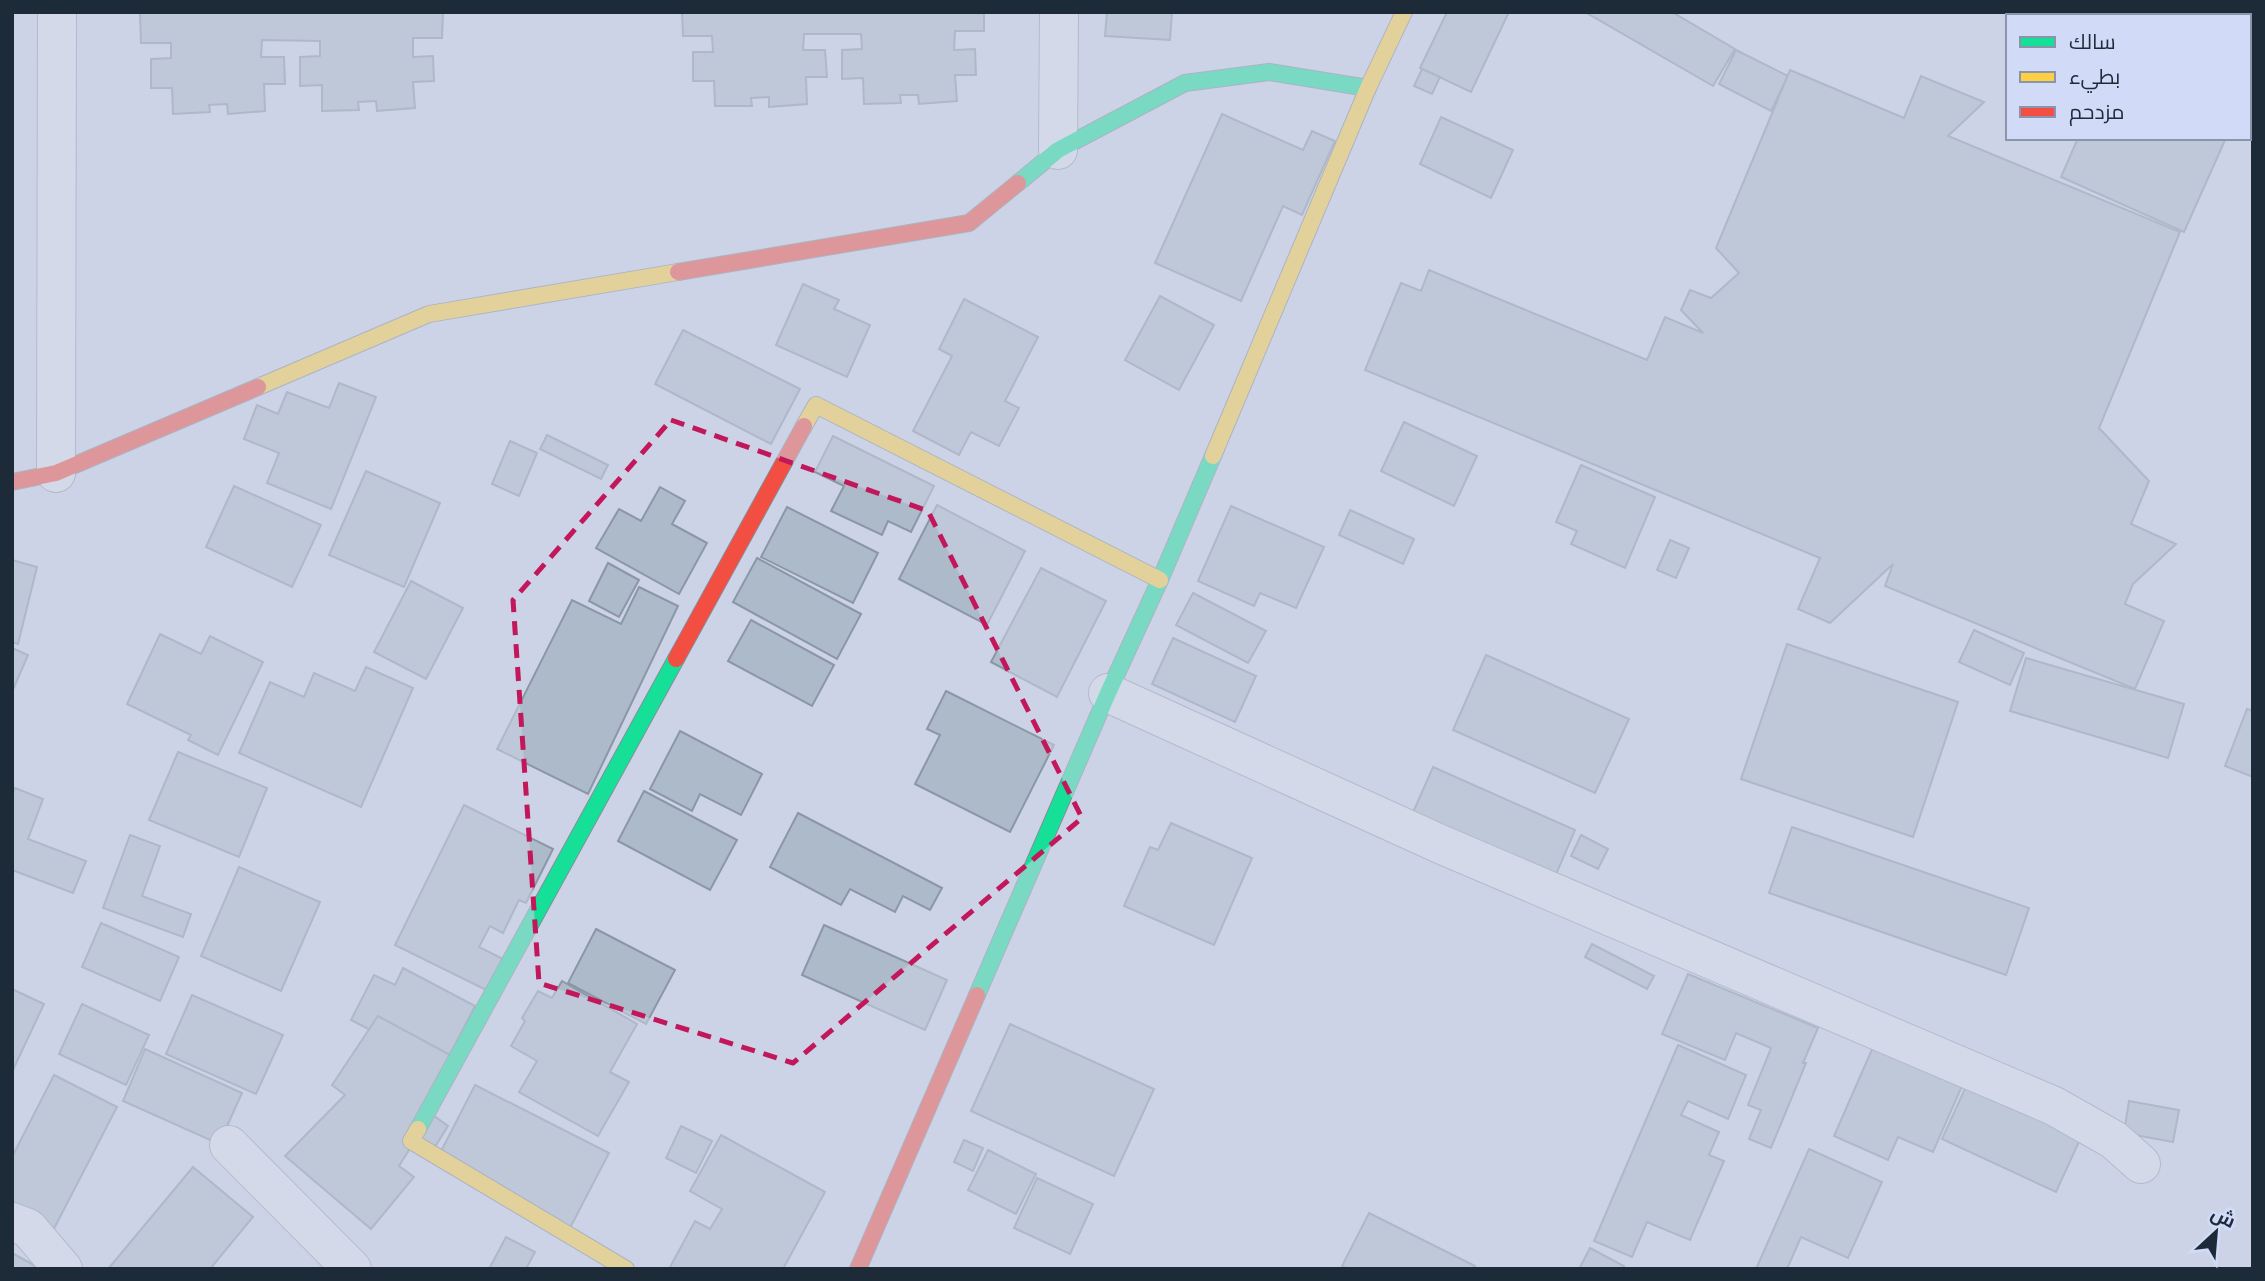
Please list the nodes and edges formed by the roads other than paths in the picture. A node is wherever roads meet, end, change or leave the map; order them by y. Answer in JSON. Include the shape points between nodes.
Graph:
{"nodes":[{"id":1,"x":57,"y":12,"type":"edge"},
{"id":2,"x":1059,"y":12,"type":"edge"},
{"id":3,"x":1404,"y":12,"type":"edge"},
{"id":4,"x":1368,"y":88,"type":"junction"},
{"id":5,"x":1058,"y":150,"type":"junction"},
{"id":6,"x":56,"y":473,"type":"junction"},
{"id":7,"x":12,"y":481,"type":"edge"},
{"id":8,"x":1160,"y":580,"type":"junction"},
{"id":9,"x":1108,"y":693,"type":"junction"},
{"id":10,"x":229,"y":1144,"type":"dead end"},
{"id":11,"x":2141,"y":1164,"type":"dead end"},
{"id":12,"x":12,"y":1222,"type":"edge"},
{"id":13,"x":63,"y":1269,"type":"edge"},
{"id":14,"x":352,"y":1269,"type":"edge"},
{"id":15,"x":625,"y":1269,"type":"edge"},
{"id":16,"x":858,"y":1269,"type":"edge"}],
"edges":[{"from":1,"to":6,"type":"street"},
{"from":2,"to":5,"type":"street"},
{"from":3,"to":4,"type":"street"},
{"from":4,"to":5,"type":"street","via":[[1269,72],[1185,83]]},
{"from":4,"to":8,"type":"street"},
{"from":5,"to":6,"type":"street","via":[[969,223],[429,314]]},
{"from":6,"to":7,"type":"street"},
{"from":8,"to":9,"type":"street"},
{"from":8,"to":15,"type":"street","via":[[816,405],[411,1141]]},
{"from":9,"to":11,"type":"street","via":[[1440,844],[2054,1106],[2114,1140]]},
{"from":9,"to":16,"type":"street"},
{"from":10,"to":14,"type":"street"},
{"from":12,"to":13,"type":"street","via":[[28,1228]]}]}
